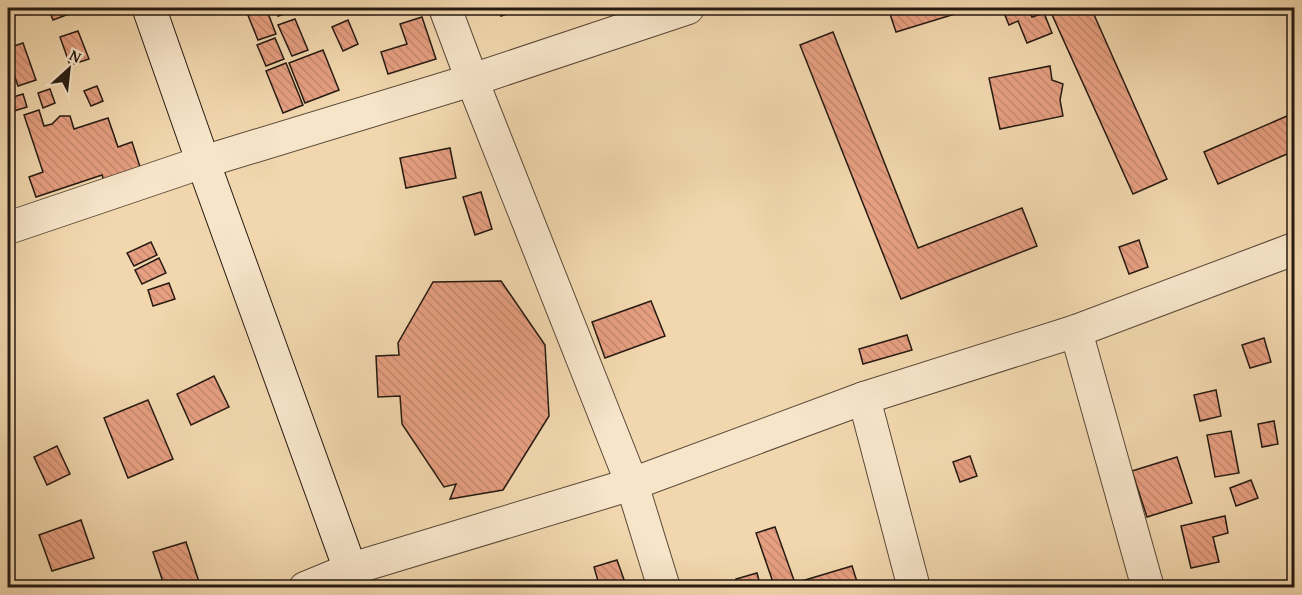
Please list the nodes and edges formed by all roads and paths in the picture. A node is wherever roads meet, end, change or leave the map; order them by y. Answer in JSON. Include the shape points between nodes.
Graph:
{"nodes":[{"id":1,"x":149,"y":8,"type":"edge"},
{"id":2,"x":445,"y":8,"type":"edge"},
{"id":3,"x":688,"y":8,"type":"edge"},
{"id":4,"x":472,"y":80,"type":"junction"},
{"id":5,"x":203,"y":162,"type":"junction"},
{"id":6,"x":8,"y":228,"type":"edge"},
{"id":7,"x":1294,"y":249,"type":"edge"},
{"id":8,"x":1076,"y":331,"type":"junction"},
{"id":9,"x":864,"y":398,"type":"junction"},
{"id":10,"x":632,"y":484,"type":"junction"},
{"id":11,"x":354,"y":578,"type":"edge"},
{"id":12,"x":305,"y":588,"type":"edge"},
{"id":13,"x":664,"y":588,"type":"edge"},
{"id":14,"x":914,"y":588,"type":"edge"},
{"id":15,"x":1148,"y":588,"type":"edge"}],
"edges":[{"from":1,"to":5,"type":"street"},
{"from":2,"to":4,"type":"street"},
{"from":3,"to":4,"type":"street"},
{"from":4,"to":5,"type":"street"},
{"from":4,"to":10,"type":"street"},
{"from":5,"to":6,"type":"street"},
{"from":5,"to":11,"type":"street"},
{"from":7,"to":8,"type":"street"},
{"from":8,"to":9,"type":"street"},
{"from":8,"to":15,"type":"street"},
{"from":9,"to":10,"type":"street"},
{"from":9,"to":14,"type":"street"},
{"from":10,"to":11,"type":"street"},
{"from":10,"to":13,"type":"street"},
{"from":11,"to":12,"type":"street"}]}
